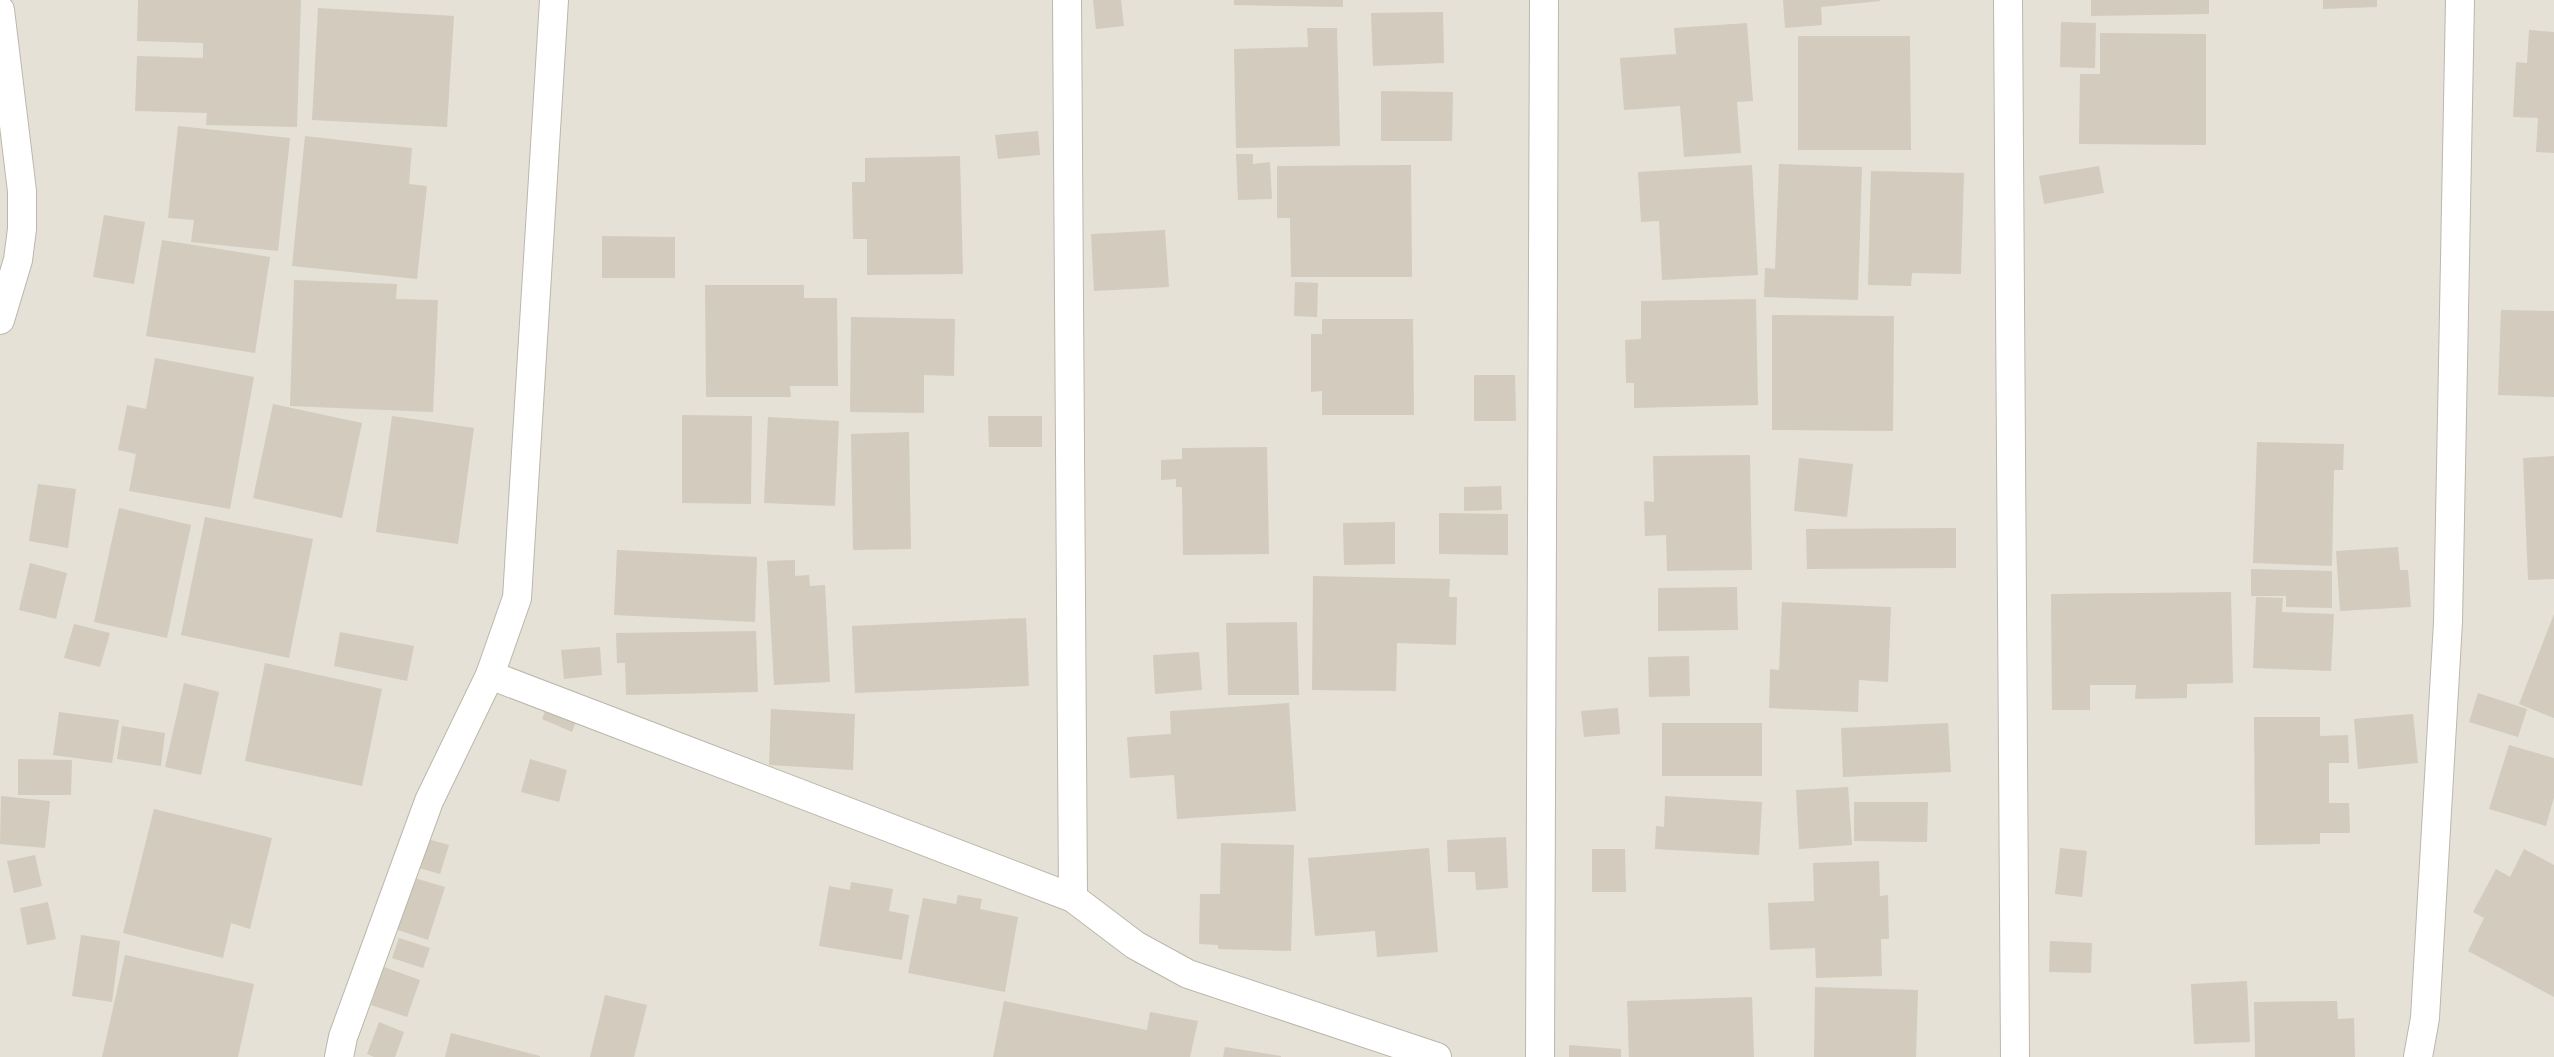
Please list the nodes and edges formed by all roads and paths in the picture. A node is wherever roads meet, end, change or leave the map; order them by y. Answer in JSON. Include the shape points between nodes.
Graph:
{"nodes":[{"id":1,"x":554,"y":0,"type":"edge"},
{"id":2,"x":1067,"y":0,"type":"edge"},
{"id":3,"x":1544,"y":0,"type":"edge"},
{"id":4,"x":2008,"y":0,"type":"edge"},
{"id":5,"x":2460,"y":0,"type":"edge"},
{"id":6,"x":0,"y":10,"type":"edge"},
{"id":7,"x":0,"y":320,"type":"edge"},
{"id":8,"x":490,"y":675,"type":"junction"},
{"id":9,"x":1074,"y":898,"type":"junction"},
{"id":10,"x":339,"y":1057,"type":"edge"},
{"id":11,"x":1437,"y":1057,"type":"edge"},
{"id":12,"x":1540,"y":1057,"type":"edge"},
{"id":13,"x":2015,"y":1057,"type":"edge"},
{"id":14,"x":2418,"y":1057,"type":"edge"}],
"edges":[{"from":1,"to":8,"type":"street","via":[[517,598]]},
{"from":2,"to":9,"type":"street"},
{"from":3,"to":12,"type":"street"},
{"from":4,"to":13,"type":"street"},
{"from":5,"to":14,"type":"street","via":[[2448,622],[2425,1018]]},
{"from":6,"to":7,"type":"street","via":[[22,191],[18,260]]},
{"from":8,"to":9,"type":"street"},
{"from":8,"to":10,"type":"street","via":[[430,801],[343,1037]]},
{"from":9,"to":11,"type":"street","via":[[1135,945],[1188,974]]}]}
